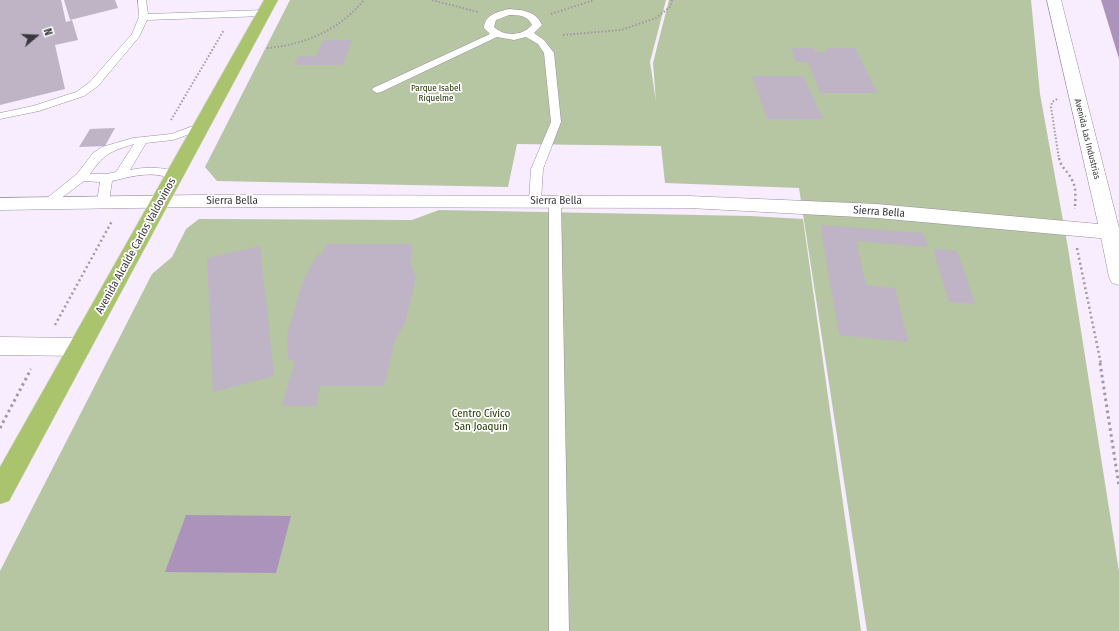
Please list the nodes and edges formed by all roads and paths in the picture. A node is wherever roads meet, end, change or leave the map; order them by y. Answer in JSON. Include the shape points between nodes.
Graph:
{"nodes":[{"id":1,"x":142,"y":0,"type":"edge"},
{"id":2,"x":364,"y":0,"type":"edge"},
{"id":3,"x":432,"y":0,"type":"edge"},
{"id":4,"x":594,"y":0,"type":"edge"},
{"id":5,"x":672,"y":0,"type":"edge"},
{"id":6,"x":1054,"y":0,"type":"edge"},
{"id":7,"x":267,"y":6,"type":"edge"},
{"id":8,"x":495,"y":16,"type":"junction"},
{"id":9,"x":530,"y":16,"type":"junction"},
{"id":10,"x":144,"y":17,"type":"junction"},
{"id":11,"x":497,"y":34,"type":"junction"},
{"id":12,"x":528,"y":34,"type":"junction"},
{"id":13,"x":563,"y":35,"type":"dead end"},
{"id":14,"x":244,"y":48,"type":"junction"},
{"id":15,"x":377,"y":90,"type":"dead end"},
{"id":16,"x":0,"y":116,"type":"edge"},
{"id":17,"x":202,"y":126,"type":"junction"},
{"id":18,"x":142,"y":140,"type":"junction"},
{"id":19,"x":122,"y":174,"type":"junction"},
{"id":20,"x":82,"y":177,"type":"junction"},
{"id":21,"x":106,"y":178,"type":"junction"},
{"id":22,"x":172,"y":180,"type":"junction"},
{"id":23,"x":535,"y":201,"type":"junction"},
{"id":24,"x":555,"y":201,"type":"junction"},
{"id":25,"x":48,"y":202,"type":"junction"},
{"id":26,"x":103,"y":202,"type":"junction"},
{"id":27,"x":160,"y":202,"type":"junction"},
{"id":28,"x":0,"y":204,"type":"edge"},
{"id":29,"x":1110,"y":232,"type":"junction"},
{"id":30,"x":1119,"y":277,"type":"edge"},
{"id":31,"x":0,"y":346,"type":"edge"},
{"id":32,"x":80,"y":347,"type":"junction"},
{"id":33,"x":0,"y":490,"type":"edge"},
{"id":34,"x":559,"y":631,"type":"edge"}],
"edges":[{"from":1,"to":10,"type":"lane"},
{"from":2,"to":14,"type":"path","via":[[353,12],[311,39],[282,48]]},
{"from":3,"to":8,"type":"path"},
{"from":4,"to":9,"type":"path","via":[[553,13]]},
{"from":5,"to":13,"type":"path","via":[[671,6],[656,18],[621,30]]},
{"from":6,"to":29,"type":"street","name":"Avenida Las Industrias"},
{"from":7,"to":10,"type":"lane"},
{"from":7,"to":14,"type":"main road","name":"Avenida Alcalde Carlos Valdovinos"},
{"from":8,"to":9,"type":"lane","via":[[517,12]]},
{"from":8,"to":11,"type":"lane","via":[[489,28]]},
{"from":9,"to":12,"type":"lane","via":[[536,20],[537,25]]},
{"from":10,"to":16,"type":"lane","via":[[136,35],[94,84],[80,94],[35,109]]},
{"from":11,"to":12,"type":"lane","via":[[513,37]]},
{"from":11,"to":15,"type":"lane"},
{"from":12,"to":23,"type":"lane","via":[[541,42],[549,53],[556,122],[537,169]]},
{"from":14,"to":17,"type":"main road","name":"Avenida Alcalde Carlos Valdovinos"},
{"from":17,"to":18,"type":"lane","via":[[173,138]]},
{"from":17,"to":22,"type":"main road","name":"Avenida Alcalde Carlos Valdovinos"},
{"from":18,"to":19,"type":"lane"},
{"from":18,"to":20,"type":"lane","via":[[106,149],[96,156]]},
{"from":19,"to":21,"type":"lane"},
{"from":19,"to":22,"type":"lane","via":[[157,171],[167,173]]},
{"from":20,"to":21,"type":"lane"},
{"from":20,"to":25,"type":"lane"},
{"from":21,"to":26,"type":"lane"},
{"from":22,"to":27,"type":"main road","name":"Avenida Alcalde Carlos Valdovinos"},
{"from":23,"to":24,"type":"street","name":"Sierra Bella"},
{"from":23,"to":27,"type":"street","name":"Sierra Bella"},
{"from":24,"to":29,"type":"street","name":"Sierra Bella","via":[[688,202],[808,207],[955,217]]},
{"from":24,"to":34,"type":"lane"},
{"from":25,"to":26,"type":"street","name":"Sierra Bella"},
{"from":25,"to":28,"type":"street","name":"Sierra Bella"},
{"from":26,"to":27,"type":"street","name":"Sierra Bella"},
{"from":27,"to":32,"type":"main road","name":"Avenida Alcalde Carlos Valdovinos"},
{"from":29,"to":30,"type":"street","name":"Avenida Las Industrias"},
{"from":31,"to":32,"type":"street"},
{"from":32,"to":33,"type":"main road","name":"Avenida Alcalde Carlos Valdovinos"}]}
